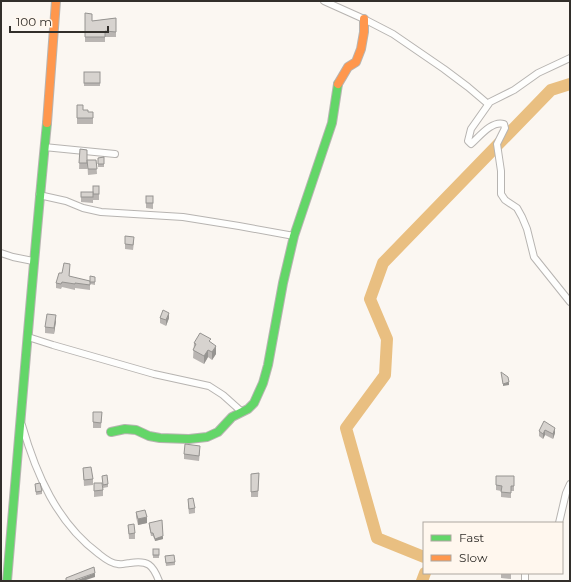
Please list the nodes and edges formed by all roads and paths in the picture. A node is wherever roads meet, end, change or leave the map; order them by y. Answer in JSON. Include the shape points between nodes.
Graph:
{"nodes":[{"id":1,"x":56,"y":1,"type":"edge"},
{"id":2,"x":324,"y":1,"type":"edge"},
{"id":3,"x":364,"y":19,"type":"junction"},
{"id":4,"x":570,"y":58,"type":"edge"},
{"id":5,"x":488,"y":104,"type":"junction"},
{"id":6,"x":44,"y":147,"type":"junction"},
{"id":7,"x":115,"y":154,"type":"dead end"},
{"id":8,"x":39,"y":195,"type":"junction"},
{"id":9,"x":294,"y":236,"type":"junction"},
{"id":10,"x":1,"y":253,"type":"edge"},
{"id":11,"x":33,"y":261,"type":"junction"},
{"id":12,"x":570,"y":302,"type":"edge"},
{"id":13,"x":28,"y":336,"type":"junction"},
{"id":14,"x":242,"y":412,"type":"junction"},
{"id":15,"x":21,"y":422,"type":"junction"},
{"id":16,"x":111,"y":432,"type":"dead end"},
{"id":17,"x":570,"y":484,"type":"edge"},
{"id":18,"x":559,"y":522,"type":"edge"},
{"id":19,"x":7,"y":581,"type":"edge"},
{"id":20,"x":160,"y":581,"type":"edge"}],
"edges":[{"from":1,"to":6,"type":"main road"},
{"from":2,"to":3,"type":"street"},
{"from":3,"to":5,"type":"street","via":[[393,34],[444,69]]},
{"from":3,"to":9,"type":"main road","via":[[361,49],[357,60],[344,73],[337,87],[332,123]]},
{"from":4,"to":5,"type":"street","via":[[538,73]]},
{"from":5,"to":12,"type":"street","via":[[471,129],[468,142],[471,144],[494,125],[502,123],[505,128],[497,147],[502,197],[519,212],[528,230],[534,257]]},
{"from":6,"to":7,"type":"street"},
{"from":6,"to":8,"type":"main road"},
{"from":8,"to":9,"type":"street","via":[[101,212],[190,218]]},
{"from":8,"to":11,"type":"main road"},
{"from":9,"to":14,"type":"main road","via":[[263,383],[254,403]]},
{"from":10,"to":11,"type":"street"},
{"from":11,"to":13,"type":"main road"},
{"from":13,"to":14,"type":"street","via":[[154,374],[209,386]]},
{"from":13,"to":15,"type":"main road"},
{"from":14,"to":16,"type":"main road","via":[[232,417],[213,435],[195,439],[154,437],[130,430]]},
{"from":15,"to":19,"type":"main road"},
{"from":15,"to":20,"type":"street","via":[[47,492],[70,526],[107,560],[118,564],[148,564],[153,567]]},
{"from":17,"to":18,"type":"street"}]}
